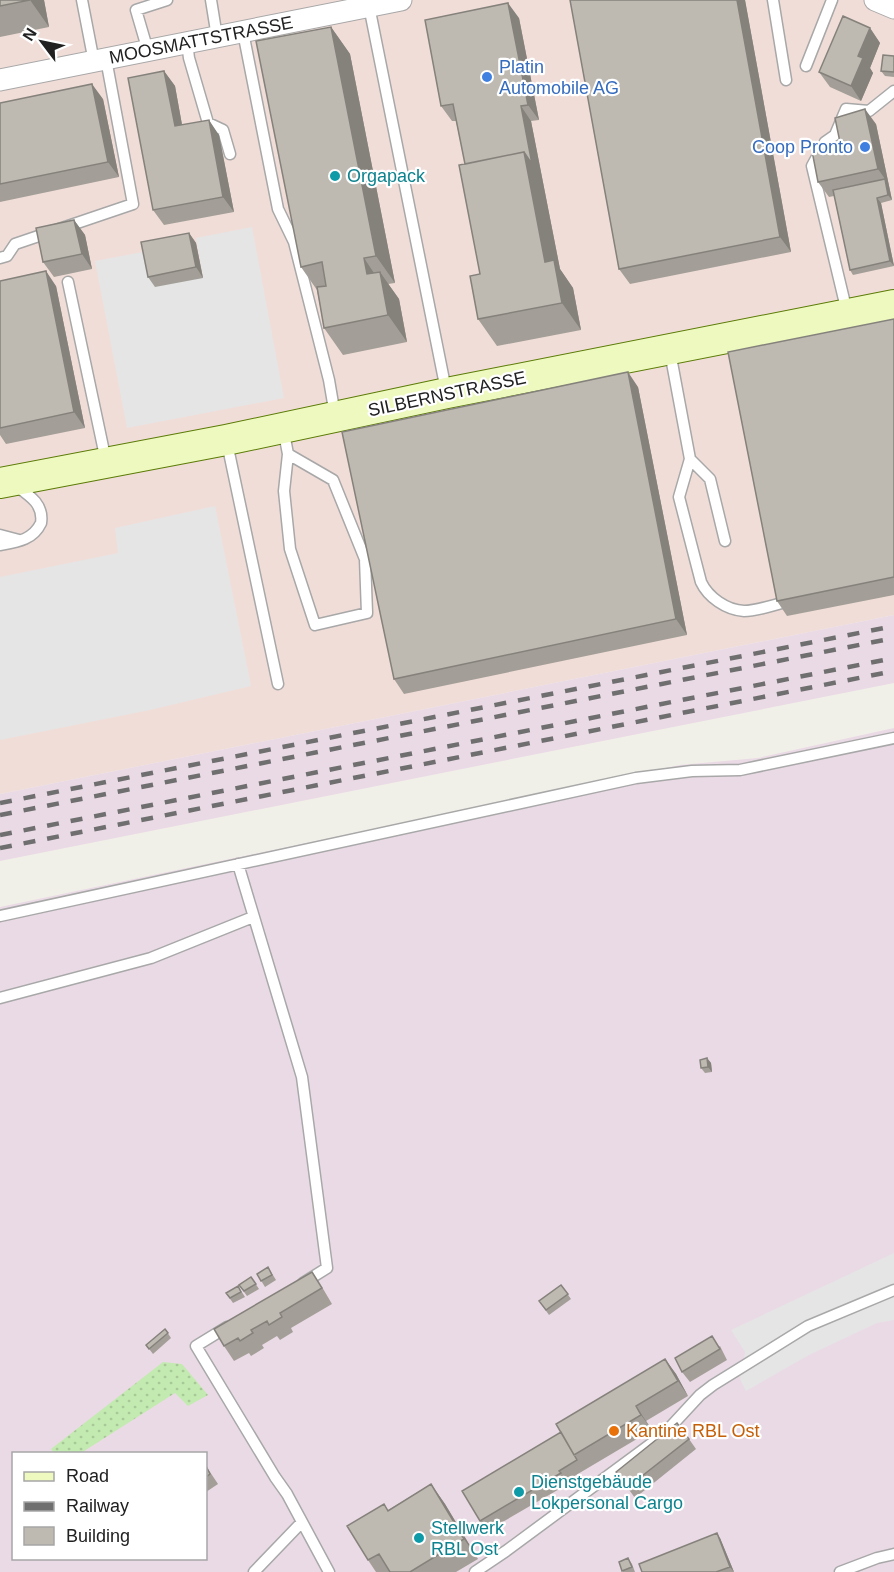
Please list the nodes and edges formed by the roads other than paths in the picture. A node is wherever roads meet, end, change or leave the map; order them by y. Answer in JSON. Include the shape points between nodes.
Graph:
{"nodes":[{"id":1,"x":82,"y":0,"type":"edge"},
{"id":2,"x":167,"y":0,"type":"edge"},
{"id":3,"x":211,"y":0,"type":"edge"},
{"id":4,"x":401,"y":0,"type":"edge"},
{"id":5,"x":773,"y":0,"type":"edge"},
{"id":6,"x":832,"y":0,"type":"edge"},
{"id":7,"x":875,"y":0,"type":"edge"},
{"id":8,"x":369,"y":6,"type":"junction"},
{"id":9,"x":331,"y":7,"type":"edge"},
{"id":10,"x":894,"y":8,"type":"edge"},
{"id":11,"x":243,"y":32,"type":"junction"},
{"id":12,"x":217,"y":37,"type":"junction"},
{"id":13,"x":186,"y":43,"type":"junction"},
{"id":14,"x":148,"y":51,"type":"junction"},
{"id":15,"x":100,"y":60,"type":"junction"},
{"id":16,"x":806,"y":66,"type":"dead end"},
{"id":17,"x":0,"y":80,"type":"edge"},
{"id":18,"x":786,"y":80,"type":"dead end"},
{"id":19,"x":894,"y":91,"type":"edge"},
{"id":20,"x":230,"y":153,"type":"dead end"},
{"id":21,"x":0,"y":258,"type":"edge"},
{"id":22,"x":68,"y":282,"type":"dead end"},
{"id":23,"x":894,"y":305,"type":"edge"},
{"id":24,"x":847,"y":314,"type":"junction"},
{"id":25,"x":669,"y":349,"type":"junction"},
{"id":26,"x":447,"y":393,"type":"junction"},
{"id":27,"x":335,"y":417,"type":"junction"},
{"id":28,"x":226,"y":440,"type":"junction"},
{"id":29,"x":285,"y":441,"type":"junction"},
{"id":30,"x":690,"y":459,"type":"junction"},
{"id":31,"x":106,"y":462,"type":"junction"},
{"id":32,"x":4,"y":482,"type":"edge"},
{"id":33,"x":0,"y":535,"type":"edge"},
{"id":34,"x":22,"y":541,"type":"junction"},
{"id":35,"x":725,"y":541,"type":"dead end"},
{"id":36,"x":0,"y":545,"type":"edge"},
{"id":37,"x":782,"y":603,"type":"edge"},
{"id":38,"x":278,"y":684,"type":"dead end"},
{"id":39,"x":894,"y":738,"type":"edge"},
{"id":40,"x":238,"y":864,"type":"junction"},
{"id":41,"x":0,"y":916,"type":"edge"},
{"id":42,"x":253,"y":917,"type":"junction"},
{"id":43,"x":0,"y":998,"type":"edge"},
{"id":44,"x":297,"y":1286,"type":"edge"},
{"id":45,"x":894,"y":1290,"type":"edge"},
{"id":46,"x":237,"y":1322,"type":"edge"},
{"id":47,"x":302,"y":1522,"type":"junction"},
{"id":48,"x":894,"y":1554,"type":"edge"},
{"id":49,"x":254,"y":1572,"type":"edge"},
{"id":50,"x":329,"y":1572,"type":"edge"},
{"id":51,"x":475,"y":1572,"type":"edge"},
{"id":52,"x":840,"y":1572,"type":"edge"}],
"edges":[{"from":1,"to":15,"type":"lane"},
{"from":2,"to":14,"type":"lane","via":[[136,10]]},
{"from":3,"to":12,"type":"lane"},
{"from":4,"to":8,"type":"street","name":"MOOSMATTSTRASSE"},
{"from":5,"to":18,"type":"lane"},
{"from":6,"to":16,"type":"lane"},
{"from":7,"to":10,"type":"street"},
{"from":8,"to":9,"type":"street","name":"MOOSMATTSTRASSE"},
{"from":8,"to":26,"type":"lane"},
{"from":9,"to":11,"type":"street","name":"MOOSMATTSTRASSE"},
{"from":11,"to":12,"type":"street","name":"MOOSMATTSTRASSE"},
{"from":11,"to":27,"type":"lane","via":[[278,209],[294,242]]},
{"from":12,"to":13,"type":"street","name":"MOOSMATTSTRASSE"},
{"from":13,"to":14,"type":"street","name":"MOOSMATTSTRASSE"},
{"from":13,"to":20,"type":"lane","via":[[208,123],[223,130]]},
{"from":14,"to":15,"type":"street","name":"MOOSMATTSTRASSE"},
{"from":15,"to":17,"type":"street","name":"MOOSMATTSTRASSE"},
{"from":15,"to":21,"type":"lane","via":[[133,204],[15,244],[7,256]]},
{"from":19,"to":24,"type":"lane","via":[[869,111],[846,109],[835,135],[825,142],[812,166]]},
{"from":22,"to":31,"type":"lane"},
{"from":23,"to":24,"type":"street","name":"SILBERNSTRASSE"},
{"from":24,"to":25,"type":"street","name":"SILBERNSTRASSE"},
{"from":25,"to":26,"type":"street","name":"SILBERNSTRASSE"},
{"from":25,"to":30,"type":"lane"},
{"from":26,"to":27,"type":"street","name":"SILBERNSTRASSE"},
{"from":27,"to":29,"type":"street","name":"SILBERNSTRASSE"},
{"from":28,"to":29,"type":"street","name":"SILBERNSTRASSE"},
{"from":28,"to":31,"type":"street","name":"SILBERNSTRASSE"},
{"from":28,"to":38,"type":"lane"},
{"from":29,"to":29,"type":"lane","via":[[333,480],[365,559],[367,613],[315,625],[290,549],[284,492]]},
{"from":30,"to":35,"type":"lane","via":[[710,479]]},
{"from":30,"to":37,"type":"lane","via":[[679,497],[706,593],[743,611]]},
{"from":31,"to":32,"type":"street","name":"SILBERNSTRASSE"},
{"from":32,"to":34,"type":"lane","via":[[36,501],[41,512],[39,528]]},
{"from":33,"to":34,"type":"lane"},
{"from":34,"to":36,"type":"lane"},
{"from":39,"to":40,"type":"lane","via":[[740,770],[636,778]]},
{"from":40,"to":41,"type":"lane"},
{"from":40,"to":42,"type":"lane"},
{"from":42,"to":43,"type":"lane","via":[[151,958]]},
{"from":42,"to":44,"type":"lane","via":[[302,1077],[327,1268]]},
{"from":45,"to":51,"type":"lane","via":[[808,1326],[712,1385],[663,1435]]},
{"from":46,"to":47,"type":"lane","via":[[196,1346]]},
{"from":47,"to":49,"type":"lane"},
{"from":47,"to":50,"type":"lane"},
{"from":48,"to":52,"type":"lane"}]}
